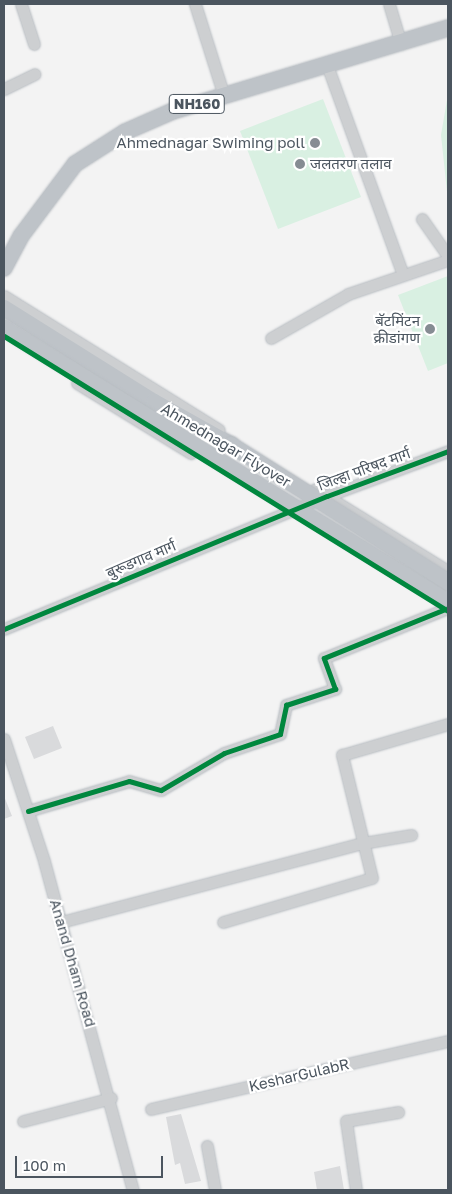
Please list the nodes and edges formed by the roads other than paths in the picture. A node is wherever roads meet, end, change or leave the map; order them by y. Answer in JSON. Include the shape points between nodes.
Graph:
{"nodes":[{"id":1,"x":22,"y":4,"type":"edge"},
{"id":2,"x":195,"y":4,"type":"edge"},
{"id":3,"x":389,"y":4,"type":"edge"},
{"id":4,"x":448,"y":28,"type":"edge"},
{"id":5,"x":34,"y":44,"type":"dead end"},
{"id":6,"x":401,"y":44,"type":"junction"},
{"id":7,"x":328,"y":65,"type":"junction"},
{"id":8,"x":35,"y":74,"type":"dead end"},
{"id":9,"x":4,"y":89,"type":"edge"},
{"id":10,"x":224,"y":96,"type":"junction"},
{"id":11,"x":422,"y":220,"type":"dead end"},
{"id":12,"x":448,"y":258,"type":"edge"},
{"id":13,"x":4,"y":268,"type":"edge"},
{"id":14,"x":403,"y":275,"type":"junction"},
{"id":15,"x":4,"y":296,"type":"edge"},
{"id":16,"x":4,"y":308,"type":"edge"},
{"id":17,"x":4,"y":328,"type":"edge"},
{"id":18,"x":4,"y":336,"type":"edge"},
{"id":19,"x":271,"y":338,"type":"dead end"},
{"id":20,"x":448,"y":451,"type":"edge"},
{"id":21,"x":327,"y":496,"type":"junction"},
{"id":22,"x":288,"y":512,"type":"junction"},
{"id":23,"x":448,"y":571,"type":"edge"},
{"id":24,"x":448,"y":582,"type":"edge"},
{"id":25,"x":447,"y":607,"type":"edge"},
{"id":26,"x":4,"y":629,"type":"edge"},
{"id":27,"x":448,"y":724,"type":"edge"},
{"id":28,"x":4,"y":739,"type":"edge"},
{"id":29,"x":28,"y":811,"type":"junction"},
{"id":30,"x":411,"y":835,"type":"dead end"},
{"id":31,"x":363,"y":843,"type":"junction"},
{"id":32,"x":62,"y":922,"type":"junction"},
{"id":33,"x":223,"y":922,"type":"dead end"},
{"id":34,"x":448,"y":1041,"type":"edge"},
{"id":35,"x":111,"y":1098,"type":"junction"},
{"id":36,"x":151,"y":1109,"type":"dead end"},
{"id":37,"x":398,"y":1112,"type":"dead end"},
{"id":38,"x":23,"y":1121,"type":"dead end"},
{"id":39,"x":207,"y":1146,"type":"dead end"},
{"id":40,"x":133,"y":1190,"type":"edge"},
{"id":41,"x":215,"y":1190,"type":"edge"},
{"id":42,"x":356,"y":1190,"type":"edge"}],
"edges":[{"from":1,"to":5,"type":"street"},
{"from":2,"to":10,"type":"street"},
{"from":3,"to":6,"type":"street"},
{"from":4,"to":6,"type":"highway","number":"NH160"},
{"from":6,"to":7,"type":"highway","number":"NH160"},
{"from":7,"to":10,"type":"highway","number":"NH160"},
{"from":7,"to":14,"type":"street"},
{"from":8,"to":9,"type":"street"},
{"from":10,"to":13,"type":"highway","number":"NH160","via":[[124,132],[75,164],[21,236]]},
{"from":11,"to":12,"type":"street"},
{"from":12,"to":14,"type":"street"},
{"from":14,"to":19,"type":"street","via":[[348,294]]},
{"from":15,"to":21,"type":"street"},
{"from":16,"to":24,"type":"highway","name":"Ahmednagar Flyover","bridge":true},
{"from":17,"to":25,"type":"highway","name":"Ahmednagar Flyover","bridge":true},
{"from":18,"to":22,"type":"street"},
{"from":20,"to":21,"type":"street","name":"जिल्हा परिषद मार्ग"},
{"from":21,"to":22,"type":"street","name":"जिल्हा परिषद मार्ग"},
{"from":21,"to":23,"type":"street"},
{"from":22,"to":25,"type":"street"},
{"from":22,"to":26,"type":"street","name":"बुरूडगाव मार्ग"},
{"from":25,"to":29,"type":"street","via":[[324,658],[335,690],[286,705],[280,734],[224,753],[161,790],[129,782]]},
{"from":27,"to":31,"type":"street","via":[[342,755]]},
{"from":28,"to":29,"type":"street","name":"Anand Dham Road"},
{"from":29,"to":32,"type":"street","name":"Anand Dham Road"},
{"from":30,"to":31,"type":"street"},
{"from":31,"to":32,"type":"street"},
{"from":31,"to":33,"type":"street","via":[[372,878]]},
{"from":32,"to":35,"type":"street","name":"Anand Dham Road"},
{"from":34,"to":36,"type":"street","name":"KesharGulabR"},
{"from":35,"to":38,"type":"street"},
{"from":35,"to":40,"type":"street","name":"Anand Dham Road"},
{"from":37,"to":42,"type":"street","via":[[346,1121]]},
{"from":39,"to":41,"type":"street"}]}
